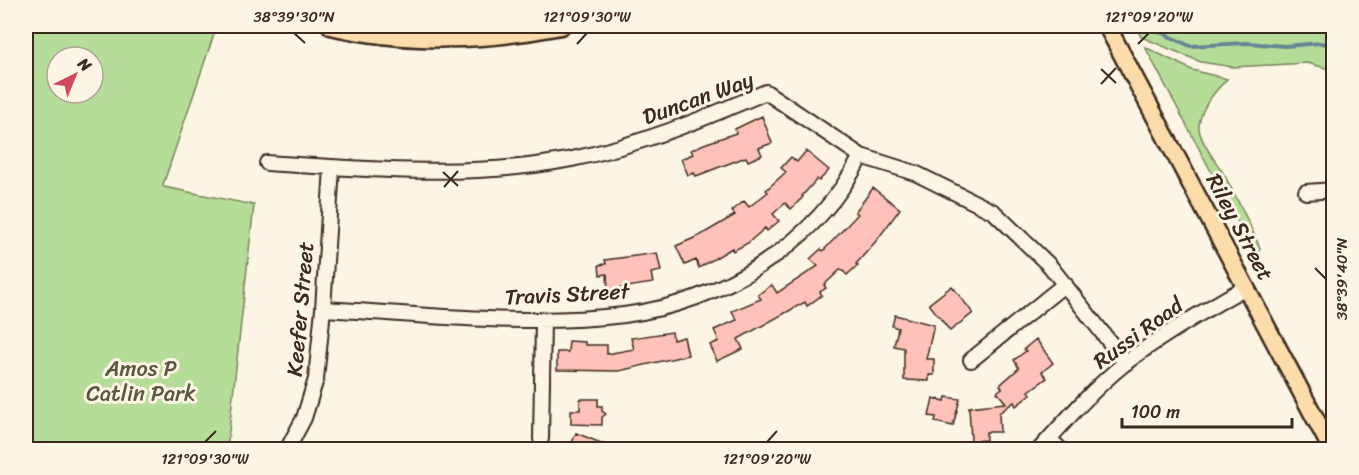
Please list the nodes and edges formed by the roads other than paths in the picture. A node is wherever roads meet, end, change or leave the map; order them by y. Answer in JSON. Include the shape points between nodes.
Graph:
{"nodes":[{"id":1,"x":331,"y":26,"type":"edge"},
{"id":2,"x":561,"y":26,"type":"edge"},
{"id":3,"x":1110,"y":30,"type":"edge"},
{"id":4,"x":861,"y":156,"type":"junction"},
{"id":5,"x":267,"y":163,"type":"dead end"},
{"id":6,"x":332,"y":167,"type":"junction"},
{"id":7,"x":1334,"y":190,"type":"edge"},
{"id":8,"x":1306,"y":192,"type":"dead end"},
{"id":9,"x":1065,"y":284,"type":"junction"},
{"id":10,"x":1246,"y":287,"type":"junction"},
{"id":11,"x":323,"y":309,"type":"junction"},
{"id":12,"x":543,"y":321,"type":"junction"},
{"id":13,"x":971,"y":360,"type":"dead end"},
{"id":14,"x":1126,"y":363,"type":"junction"},
{"id":15,"x":542,"y":439,"type":"dead end"},
{"id":16,"x":1049,"y":439,"type":"junction"},
{"id":17,"x":287,"y":450,"type":"edge"},
{"id":18,"x":1038,"y":450,"type":"edge"},
{"id":19,"x":1061,"y":450,"type":"edge"},
{"id":20,"x":1332,"y":450,"type":"edge"}],
"edges":[{"from":1,"to":2,"type":"main road","via":[[386,35],[447,37]]},
{"from":3,"to":10,"type":"main road","name":"Riley Street"},
{"from":4,"to":6,"type":"street","name":"Duncan Way","via":[[766,92],[637,143],[571,159],[481,170]]},
{"from":4,"to":9,"type":"street","name":"Duncan Way","via":[[915,172],[994,212]]},
{"from":4,"to":12,"type":"street","name":"Travis Street","via":[[818,218],[770,260],[744,275],[656,309]]},
{"from":5,"to":6,"type":"street"},
{"from":6,"to":11,"type":"street","name":"Keefer Street"},
{"from":7,"to":8,"type":"street"},
{"from":9,"to":13,"type":"street"},
{"from":9,"to":14,"type":"street","name":"Duncan Way"},
{"from":10,"to":14,"type":"street","name":"Russi Road"},
{"from":10,"to":20,"type":"main road","name":"Riley Street"},
{"from":11,"to":12,"type":"street","name":"Travis Street"},
{"from":11,"to":17,"type":"street","name":"Keefer Street","via":[[311,400]]},
{"from":12,"to":15,"type":"street"},
{"from":14,"to":16,"type":"street","name":"Russi Road"},
{"from":16,"to":18,"type":"street","name":"Russi Road"},
{"from":16,"to":19,"type":"street"}]}
